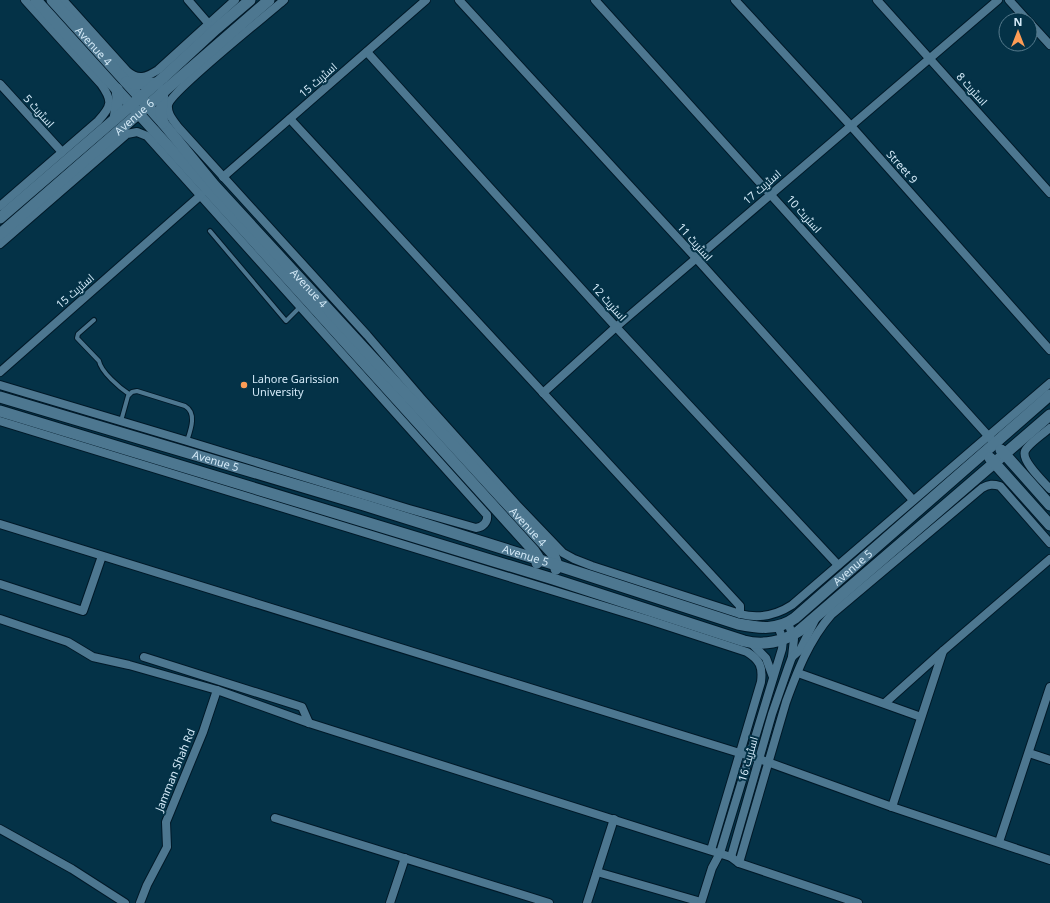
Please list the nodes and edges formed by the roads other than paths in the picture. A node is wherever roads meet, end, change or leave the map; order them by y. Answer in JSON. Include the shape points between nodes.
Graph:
{"nodes":[{"id":1,"x":25,"y":0,"type":"edge"},
{"id":2,"x":36,"y":0,"type":"edge"},
{"id":3,"x":52,"y":0,"type":"edge"},
{"id":4,"x":63,"y":0,"type":"edge"},
{"id":5,"x":188,"y":0,"type":"edge"},
{"id":6,"x":235,"y":0,"type":"edge"},
{"id":7,"x":250,"y":0,"type":"edge"},
{"id":8,"x":269,"y":0,"type":"edge"},
{"id":9,"x":284,"y":0,"type":"edge"},
{"id":10,"x":426,"y":0,"type":"edge"},
{"id":11,"x":459,"y":0,"type":"edge"},
{"id":12,"x":595,"y":0,"type":"edge"},
{"id":13,"x":735,"y":0,"type":"edge"},
{"id":14,"x":877,"y":0,"type":"edge"},
{"id":15,"x":998,"y":0,"type":"edge"},
{"id":16,"x":1009,"y":0,"type":"edge"},
{"id":17,"x":1020,"y":12,"type":"edge"},
{"id":18,"x":208,"y":23,"type":"junction"},
{"id":19,"x":1038,"y":32,"type":"edge"},
{"id":20,"x":1050,"y":45,"type":"edge"},
{"id":21,"x":367,"y":52,"type":"junction"},
{"id":22,"x":930,"y":58,"type":"junction"},
{"id":23,"x":161,"y":80,"type":"junction"},
{"id":24,"x":104,"y":81,"type":"junction"},
{"id":25,"x":0,"y":84,"type":"edge"},
{"id":26,"x":179,"y":84,"type":"junction"},
{"id":27,"x":121,"y":85,"type":"junction"},
{"id":28,"x":144,"y":101,"type":"junction"},
{"id":29,"x":135,"y":109,"type":"junction"},
{"id":30,"x":290,"y":119,"type":"junction"},
{"id":31,"x":163,"y":123,"type":"junction"},
{"id":32,"x":850,"y":126,"type":"junction"},
{"id":33,"x":151,"y":127,"type":"junction"},
{"id":34,"x":111,"y":129,"type":"junction"},
{"id":35,"x":175,"y":130,"type":"junction"},
{"id":36,"x":157,"y":141,"type":"junction"},
{"id":37,"x":62,"y":152,"type":"junction"},
{"id":38,"x":223,"y":177,"type":"junction"},
{"id":39,"x":1050,"y":193,"type":"edge"},
{"id":40,"x":771,"y":194,"type":"junction"},
{"id":41,"x":201,"y":195,"type":"junction"},
{"id":42,"x":1,"y":202,"type":"edge"},
{"id":43,"x":0,"y":218,"type":"edge"},
{"id":44,"x":210,"y":231,"type":"dead end"},
{"id":45,"x":0,"y":234,"type":"edge"},
{"id":46,"x":0,"y":244,"type":"edge"},
{"id":47,"x":696,"y":258,"type":"junction"},
{"id":48,"x":300,"y":307,"type":"junction"},
{"id":49,"x":94,"y":320,"type":"dead end"},
{"id":50,"x":616,"y":327,"type":"junction"},
{"id":51,"x":1050,"y":350,"type":"edge"},
{"id":52,"x":0,"y":372,"type":"edge"},
{"id":53,"x":1050,"y":383,"type":"edge"},
{"id":54,"x":0,"y":385,"type":"edge"},
{"id":55,"x":543,"y":393,"type":"junction"},
{"id":56,"x":130,"y":394,"type":"junction"},
{"id":57,"x":1050,"y":395,"type":"edge"},
{"id":58,"x":0,"y":397,"type":"edge"},
{"id":59,"x":0,"y":411,"type":"edge"},
{"id":60,"x":1050,"y":415,"type":"edge"},
{"id":61,"x":0,"y":421,"type":"edge"},
{"id":62,"x":121,"y":421,"type":"junction"},
{"id":63,"x":1050,"y":428,"type":"edge"},
{"id":64,"x":991,"y":440,"type":"junction"},
{"id":65,"x":187,"y":441,"type":"junction"},
{"id":66,"x":1027,"y":441,"type":"junction"},
{"id":67,"x":985,"y":452,"type":"junction"},
{"id":68,"x":1005,"y":454,"type":"junction"},
{"id":69,"x":995,"y":463,"type":"junction"},
{"id":70,"x":1027,"y":471,"type":"junction"},
{"id":71,"x":1050,"y":489,"type":"edge"},
{"id":72,"x":913,"y":500,"type":"junction"},
{"id":73,"x":1050,"y":504,"type":"edge"},
{"id":74,"x":0,"y":524,"type":"edge"},
{"id":75,"x":1050,"y":525,"type":"edge"},
{"id":76,"x":1050,"y":543,"type":"edge"},
{"id":77,"x":102,"y":556,"type":"junction"},
{"id":78,"x":1050,"y":559,"type":"edge"},
{"id":79,"x":538,"y":560,"type":"junction"},
{"id":80,"x":556,"y":565,"type":"junction"},
{"id":81,"x":838,"y":565,"type":"junction"},
{"id":82,"x":534,"y":573,"type":"junction"},
{"id":83,"x":553,"y":579,"type":"junction"},
{"id":84,"x":0,"y":584,"type":"edge"},
{"id":85,"x":658,"y":598,"type":"junction"},
{"id":86,"x":652,"y":612,"type":"junction"},
{"id":87,"x":740,"y":614,"type":"junction"},
{"id":88,"x":816,"y":618,"type":"junction"},
{"id":89,"x":0,"y":619,"type":"edge"},
{"id":90,"x":783,"y":625,"type":"junction"},
{"id":91,"x":788,"y":638,"type":"junction"},
{"id":92,"x":751,"y":643,"type":"junction"},
{"id":93,"x":943,"y":651,"type":"junction"},
{"id":94,"x":144,"y":656,"type":"dead end"},
{"id":95,"x":792,"y":657,"type":"junction"},
{"id":96,"x":788,"y":668,"type":"joint"},
{"id":97,"x":798,"y":673,"type":"junction"},
{"id":98,"x":773,"y":677,"type":"junction"},
{"id":99,"x":1050,"y":687,"type":"edge"},
{"id":100,"x":217,"y":690,"type":"junction"},
{"id":101,"x":884,"y":703,"type":"junction"},
{"id":102,"x":921,"y":717,"type":"junction"},
{"id":103,"x":309,"y":723,"type":"junction"},
{"id":104,"x":1028,"y":753,"type":"junction"},
{"id":105,"x":741,"y":754,"type":"junction"},
{"id":106,"x":750,"y":756,"type":"junction"},
{"id":107,"x":759,"y":759,"type":"junction"},
{"id":108,"x":1050,"y":760,"type":"edge"},
{"id":109,"x":768,"y":762,"type":"junction"},
{"id":110,"x":892,"y":807,"type":"junction"},
{"id":111,"x":275,"y":818,"type":"dead end"},
{"id":112,"x":614,"y":819,"type":"junction"},
{"id":113,"x":0,"y":829,"type":"edge"},
{"id":114,"x":999,"y":842,"type":"junction"},
{"id":115,"x":711,"y":850,"type":"junction"},
{"id":116,"x":720,"y":853,"type":"junction"},
{"id":117,"x":731,"y":857,"type":"junction"},
{"id":118,"x":405,"y":858,"type":"junction"},
{"id":119,"x":1050,"y":860,"type":"edge"},
{"id":120,"x":739,"y":863,"type":"junction"},
{"id":121,"x":597,"y":872,"type":"junction"},
{"id":122,"x":701,"y":902,"type":"edge"},
{"id":123,"x":125,"y":903,"type":"edge"},
{"id":124,"x":140,"y":903,"type":"edge"},
{"id":125,"x":390,"y":903,"type":"edge"},
{"id":126,"x":549,"y":903,"type":"edge"},
{"id":127,"x":587,"y":903,"type":"edge"},
{"id":128,"x":858,"y":903,"type":"edge"}],
"edges":[{"from":1,"to":24,"type":"street"},
{"from":2,"to":24,"type":"main road","name":"Avenue 4"},
{"from":3,"to":27,"type":"main road","name":"Avenue 4"},
{"from":4,"to":23,"type":"street","via":[[131,74],[141,78],[150,75]]},
{"from":5,"to":18,"type":"street"},
{"from":6,"to":18,"type":"street"},
{"from":7,"to":23,"type":"main road","name":"Avenue 6"},
{"from":8,"to":26,"type":"main road","name":"Avenue 6"},
{"from":9,"to":26,"type":"street"},
{"from":10,"to":21,"type":"street","name":"اسٹریٹ 15"},
{"from":11,"to":47,"type":"street","name":"اسٹریٹ 11"},
{"from":12,"to":40,"type":"street","name":"اسٹریٹ 10"},
{"from":13,"to":32,"type":"street","name":"Street 9"},
{"from":14,"to":22,"type":"street","name":"اسٹریٹ 8"},
{"from":15,"to":22,"type":"street","name":"اسٹریٹ 17"},
{"from":16,"to":17,"type":"street"},
{"from":18,"to":23,"type":"street"},
{"from":19,"to":20,"type":"street"},
{"from":21,"to":30,"type":"street","name":"اسٹریٹ 15"},
{"from":21,"to":50,"type":"street","name":"اسٹریٹ 12"},
{"from":22,"to":32,"type":"street","name":"اسٹریٹ 17"},
{"from":22,"to":39,"type":"street","name":"اسٹریٹ 8"},
{"from":23,"to":26,"type":"main road","name":"Avenue 6"},
{"from":23,"to":27,"type":"main road"},
{"from":23,"to":28,"type":"main road","name":"Avenue 6"},
{"from":23,"to":31,"type":"main road"},
{"from":24,"to":27,"type":"main road","name":"Avenue 4"},
{"from":24,"to":34,"type":"street","via":[[110,102],[108,110]]},
{"from":25,"to":37,"type":"street","name":"اسٹریٹ 5"},
{"from":26,"to":35,"type":"street","via":[[168,105]]},
{"from":27,"to":28,"type":"main road","name":"Avenue 4"},
{"from":27,"to":29,"type":"main road","name":"Avenue 4"},
{"from":27,"to":34,"type":"main road"},
{"from":28,"to":29,"type":"main road","name":"Avenue 6"},
{"from":28,"to":31,"type":"main road","name":"Avenue 4"},
{"from":29,"to":33,"type":"main road","name":"Avenue 4"},
{"from":29,"to":34,"type":"main road","name":"Avenue 6"},
{"from":30,"to":38,"type":"street","name":"اسٹریٹ 15"},
{"from":30,"to":55,"type":"street"},
{"from":31,"to":35,"type":"main road","name":"Avenue 4"},
{"from":32,"to":40,"type":"street","name":"اسٹریٹ 17"},
{"from":32,"to":51,"type":"street","name":"Street 9"},
{"from":33,"to":34,"type":"main road"},
{"from":33,"to":36,"type":"main road","name":"Avenue 4"},
{"from":34,"to":36,"type":"street","via":[[127,134],[137,132]]},
{"from":34,"to":37,"type":"street"},
{"from":34,"to":43,"type":"main road","name":"Avenue 6"},
{"from":34,"to":45,"type":"main road","name":"Avenue 6"},
{"from":34,"to":46,"type":"street"},
{"from":35,"to":38,"type":"street"},
{"from":35,"to":80,"type":"main road","name":"Avenue 4","via":[[214,185],[553,554]]},
{"from":36,"to":41,"type":"street"},
{"from":36,"to":79,"type":"main road","name":"Avenue 4","via":[[534,551]]},
{"from":37,"to":42,"type":"street"},
{"from":38,"to":87,"type":"street","via":[[563,553],[592,566]]},
{"from":40,"to":47,"type":"street","name":"اسٹریٹ 17"},
{"from":40,"to":64,"type":"street","name":"اسٹریٹ 10"},
{"from":41,"to":48,"type":"street"},
{"from":41,"to":52,"type":"street","name":"اسٹریٹ 15"},
{"from":44,"to":48,"type":"lane","via":[[286,322]]},
{"from":47,"to":50,"type":"street","name":"اسٹریٹ 17"},
{"from":47,"to":72,"type":"street","name":"اسٹریٹ 11"},
{"from":48,"to":65,"type":"street","via":[[486,515],[484,526],[476,528],[416,512]]},
{"from":49,"to":56,"type":"lane","via":[[78,334],[77,338],[99,361],[100,366]]},
{"from":50,"to":55,"type":"street","name":"اسٹریٹ 17"},
{"from":50,"to":81,"type":"street","name":"اسٹریٹ 12"},
{"from":53,"to":64,"type":"street"},
{"from":54,"to":62,"type":"street"},
{"from":55,"to":87,"type":"street","via":[[740,606]]},
{"from":56,"to":62,"type":"lane"},
{"from":56,"to":65,"type":"lane","via":[[137,391],[189,408],[193,417]]},
{"from":57,"to":64,"type":"main road","name":"Avenue 5"},
{"from":58,"to":79,"type":"main road","name":"Avenue 5","via":[[364,505]]},
{"from":59,"to":82,"type":"main road","name":"Avenue 5"},
{"from":60,"to":66,"type":"main road","name":"Avenue 5"},
{"from":61,"to":105,"type":"street","via":[[747,652],[758,662],[762,674]]},
{"from":62,"to":65,"type":"street"},
{"from":63,"to":66,"type":"street"},
{"from":64,"to":67,"type":"main road","name":"Avenue 5"},
{"from":64,"to":68,"type":"main road"},
{"from":64,"to":72,"type":"street"},
{"from":66,"to":68,"type":"main road","name":"Avenue 5"},
{"from":66,"to":70,"type":"street","via":[[1024,454]]},
{"from":67,"to":69,"type":"main road"},
{"from":67,"to":90,"type":"main road","name":"Avenue 5"},
{"from":68,"to":69,"type":"main road","name":"Avenue 5"},
{"from":68,"to":70,"type":"main road"},
{"from":69,"to":75,"type":"main road"},
{"from":69,"to":88,"type":"main road","name":"Avenue 5"},
{"from":70,"to":71,"type":"street"},
{"from":70,"to":73,"type":"main road"},
{"from":72,"to":81,"type":"street"},
{"from":74,"to":77,"type":"street"},
{"from":76,"to":97,"type":"street","via":[[1000,486],[993,484],[982,488],[823,624],[814,637]]},
{"from":77,"to":84,"type":"street","via":[[83,611]]},
{"from":77,"to":105,"type":"street"},
{"from":78,"to":93,"type":"street"},
{"from":79,"to":80,"type":"main road","name":"Avenue 5"},
{"from":79,"to":82,"type":"main road","name":"Avenue 4"},
{"from":80,"to":83,"type":"main road"},
{"from":80,"to":85,"type":"main road","name":"Avenue 5"},
{"from":81,"to":87,"type":"street","via":[[784,610],[767,617]]},
{"from":82,"to":83,"type":"main road","name":"Avenue 5"},
{"from":83,"to":86,"type":"main road","name":"Avenue 5"},
{"from":85,"to":86,"type":"main road"},
{"from":85,"to":90,"type":"main road","name":"Avenue 5","via":[[738,624],[764,628]]},
{"from":86,"to":92,"type":"main road","name":"Avenue 5"},
{"from":88,"to":91,"type":"main road","name":"Avenue 5"},
{"from":88,"to":95,"type":"street","name":"Avenue 5","via":[[800,650]]},
{"from":89,"to":100,"type":"street","via":[[68,642],[93,657]]},
{"from":90,"to":91,"type":"street"},
{"from":91,"to":92,"type":"main road","name":"Avenue 5"},
{"from":91,"to":95,"type":"street","via":[[794,648]]},
{"from":91,"to":98,"type":"street","name":"اسٹریٹ 16"},
{"from":92,"to":98,"type":"street","via":[[766,658]]},
{"from":93,"to":101,"type":"street"},
{"from":93,"to":102,"type":"street"},
{"from":94,"to":103,"type":"street","via":[[302,706]]},
{"from":95,"to":96,"type":"street","name":"Avenue 5"},
{"from":96,"to":107,"type":"street","name":"اسٹریٹ 16"},
{"from":97,"to":101,"type":"street"},
{"from":97,"to":109,"type":"street","via":[[786,702]]},
{"from":98,"to":106,"type":"street","name":"اسٹریٹ 16"},
{"from":99,"to":104,"type":"street"},
{"from":100,"to":103,"type":"street"},
{"from":100,"to":124,"type":"street","name":"Jamman Shah Rd","via":[[198,746],[166,822],[167,847]]},
{"from":101,"to":102,"type":"street"},
{"from":102,"to":110,"type":"street"},
{"from":103,"to":112,"type":"street"},
{"from":104,"to":108,"type":"street"},
{"from":104,"to":114,"type":"street"},
{"from":105,"to":106,"type":"street"},
{"from":105,"to":115,"type":"street"},
{"from":106,"to":107,"type":"street"},
{"from":106,"to":116,"type":"street","name":"اسٹریٹ 16"},
{"from":107,"to":109,"type":"street"},
{"from":107,"to":117,"type":"street","name":"اسٹریٹ 16"},
{"from":109,"to":110,"type":"street"},
{"from":109,"to":120,"type":"street"},
{"from":110,"to":114,"type":"street"},
{"from":111,"to":118,"type":"street"},
{"from":112,"to":115,"type":"street"},
{"from":112,"to":121,"type":"street"},
{"from":113,"to":123,"type":"street","via":[[72,869]]},
{"from":114,"to":119,"type":"street"},
{"from":115,"to":116,"type":"street"},
{"from":116,"to":117,"type":"street"},
{"from":116,"to":122,"type":"street","name":"اسٹریٹ 16","via":[[712,868]]},
{"from":117,"to":120,"type":"street"},
{"from":118,"to":125,"type":"street"},
{"from":118,"to":126,"type":"street"},
{"from":120,"to":128,"type":"street"},
{"from":121,"to":122,"type":"street"},
{"from":121,"to":127,"type":"street"}]}
